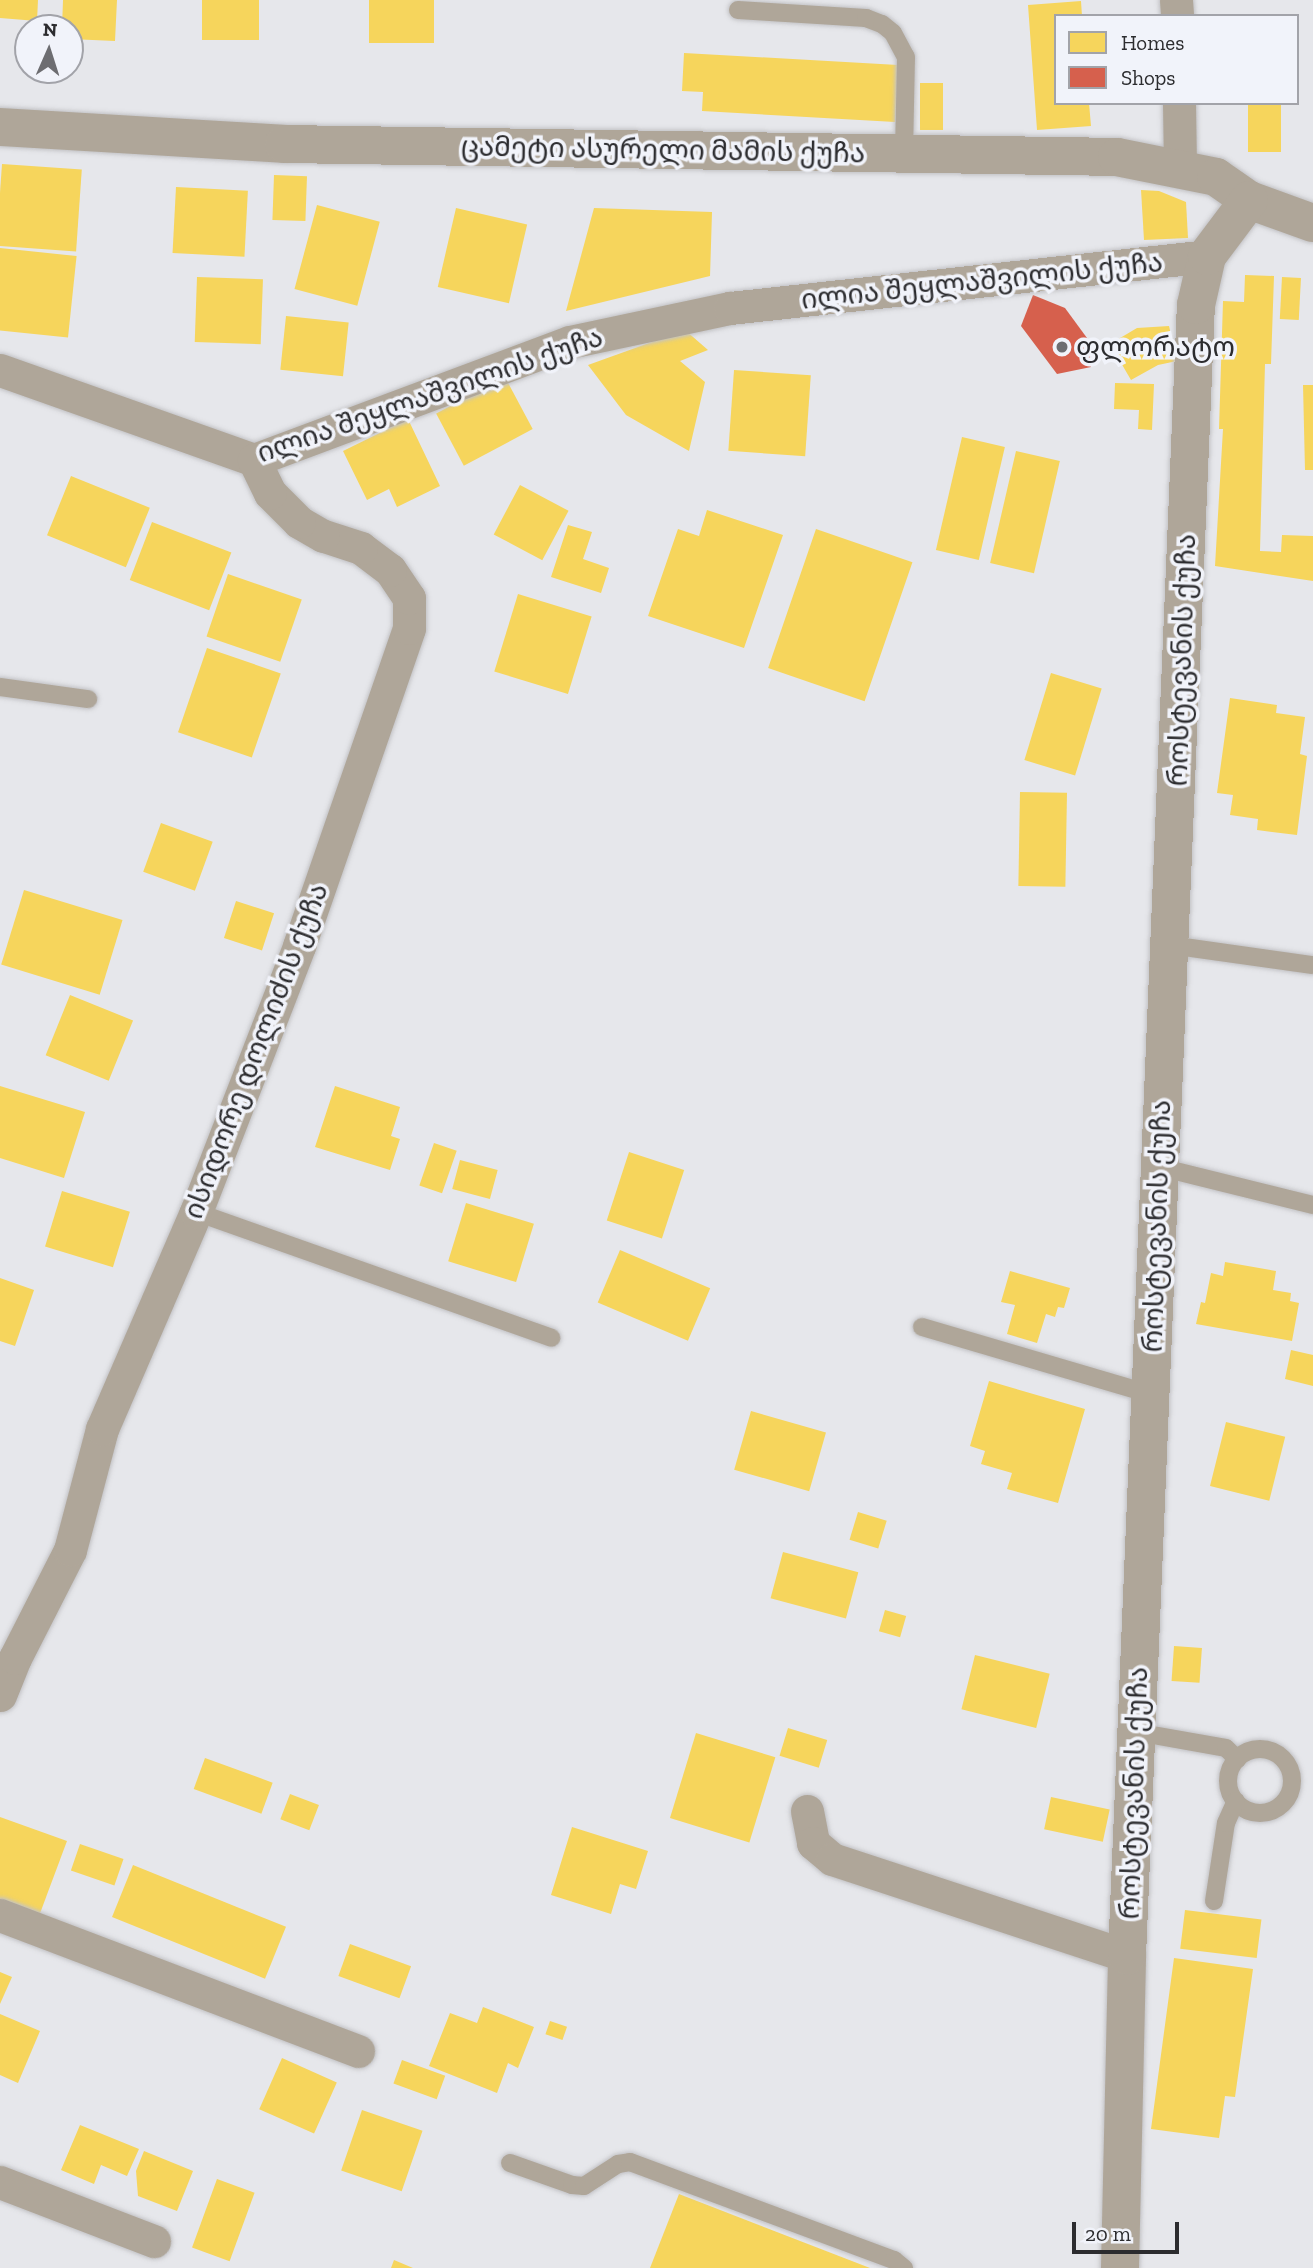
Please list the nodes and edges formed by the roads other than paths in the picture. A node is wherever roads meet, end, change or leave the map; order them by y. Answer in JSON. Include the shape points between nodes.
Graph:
{"nodes":[{"id":1,"x":738,"y":10,"type":"dead end"},
{"id":2,"x":1179,"y":105,"type":"edge"},
{"id":3,"x":0,"y":127,"type":"edge"},
{"id":4,"x":904,"y":154,"type":"junction"},
{"id":5,"x":1180,"y":168,"type":"junction"},
{"id":6,"x":1249,"y":200,"type":"junction"},
{"id":7,"x":1313,"y":223,"type":"edge"},
{"id":8,"x":1207,"y":256,"type":"junction"},
{"id":9,"x":0,"y":370,"type":"edge"},
{"id":10,"x":254,"y":460,"type":"junction"},
{"id":11,"x":0,"y":687,"type":"edge"},
{"id":12,"x":88,"y":699,"type":"dead end"},
{"id":13,"x":1170,"y":946,"type":"junction"},
{"id":14,"x":1313,"y":965,"type":"edge"},
{"id":15,"x":1159,"y":1167,"type":"junction"},
{"id":16,"x":1313,"y":1205,"type":"edge"},
{"id":17,"x":196,"y":1212,"type":"junction"},
{"id":18,"x":922,"y":1327,"type":"dead end"},
{"id":19,"x":551,"y":1338,"type":"dead end"},
{"id":20,"x":1150,"y":1394,"type":"junction"},
{"id":21,"x":0,"y":1695,"type":"edge"},
{"id":22,"x":1136,"y":1732,"type":"junction"},
{"id":23,"x":1237,"y":1759,"type":"junction"},
{"id":24,"x":1236,"y":1801,"type":"junction"},
{"id":25,"x":807,"y":1811,"type":"dead end"},
{"id":26,"x":1214,"y":1901,"type":"dead end"},
{"id":27,"x":0,"y":1915,"type":"edge"},
{"id":28,"x":1127,"y":1956,"type":"junction"},
{"id":29,"x":358,"y":2051,"type":"dead end"},
{"id":30,"x":510,"y":2163,"type":"dead end"},
{"id":31,"x":0,"y":2182,"type":"edge"},
{"id":32,"x":154,"y":2241,"type":"dead end"},
{"id":33,"x":904,"y":2268,"type":"edge"},
{"id":34,"x":1120,"y":2268,"type":"edge"}],
"edges":[{"from":1,"to":4,"type":"lane","via":[[866,18],[893,33],[906,57]]},
{"from":2,"to":5,"type":"street"},
{"from":3,"to":4,"type":"street","name":"ცამეტი ასურელი მამის ქუჩა","via":[[284,144]]},
{"from":4,"to":5,"type":"street","name":"ცამეტი ასურელი მამის ქუჩა","via":[[1117,157]]},
{"from":5,"to":6,"type":"street","name":"ცამეტი ასურელი მამის ქუჩა","via":[[1216,177]]},
{"from":6,"to":7,"type":"street","name":"ცამეტი ასურელი მამის ქუჩა"},
{"from":6,"to":8,"type":"street","name":"როსტევანის ქუჩა"},
{"from":8,"to":10,"type":"street","name":"ილია შეყლაშვილის ქუჩა","via":[[730,308],[570,342]]},
{"from":8,"to":13,"type":"street","name":"როსტევანის ქუჩა","via":[[1196,306]]},
{"from":9,"to":10,"type":"street","name":"ილია შეყლაშვილის ქუჩა"},
{"from":10,"to":17,"type":"street","name":"ისიდორე დოლიძის ქუჩა","via":[[270,493],[299,522],[323,536],[361,548],[390,570],[409,598],[409,628],[299,946]]},
{"from":11,"to":12,"type":"lane"},
{"from":13,"to":14,"type":"lane"},
{"from":13,"to":15,"type":"street","name":"როსტევანის ქუჩა"},
{"from":15,"to":16,"type":"lane"},
{"from":15,"to":20,"type":"street","name":"როსტევანის ქუჩა"},
{"from":17,"to":19,"type":"lane"},
{"from":17,"to":21,"type":"street","name":"ისიდორე დოლიძის ქუჩა","via":[[102,1429],[70,1550]]},
{"from":18,"to":20,"type":"lane"},
{"from":20,"to":22,"type":"street","name":"როსტევანის ქუჩა"},
{"from":22,"to":23,"type":"lane","via":[[1226,1748]]},
{"from":22,"to":28,"type":"street","name":"როსტევანის ქუჩა"},
{"from":23,"to":24,"type":"lane","via":[[1228,1782]]},
{"from":23,"to":24,"type":"lane","via":[[1250,1751],[1271,1751],[1288,1765],[1292,1786],[1289,1796],[1273,1810],[1253,1812]]},
{"from":24,"to":26,"type":"lane","via":[[1226,1823]]},
{"from":25,"to":28,"type":"street","via":[[813,1843],[832,1859]]},
{"from":27,"to":29,"type":"street"},
{"from":28,"to":34,"type":"street","name":"როსტევანის ქუჩა"},
{"from":30,"to":33,"type":"lane","via":[[584,2186],[618,2164],[630,2162],[894,2260]]},
{"from":31,"to":32,"type":"street"}]}
